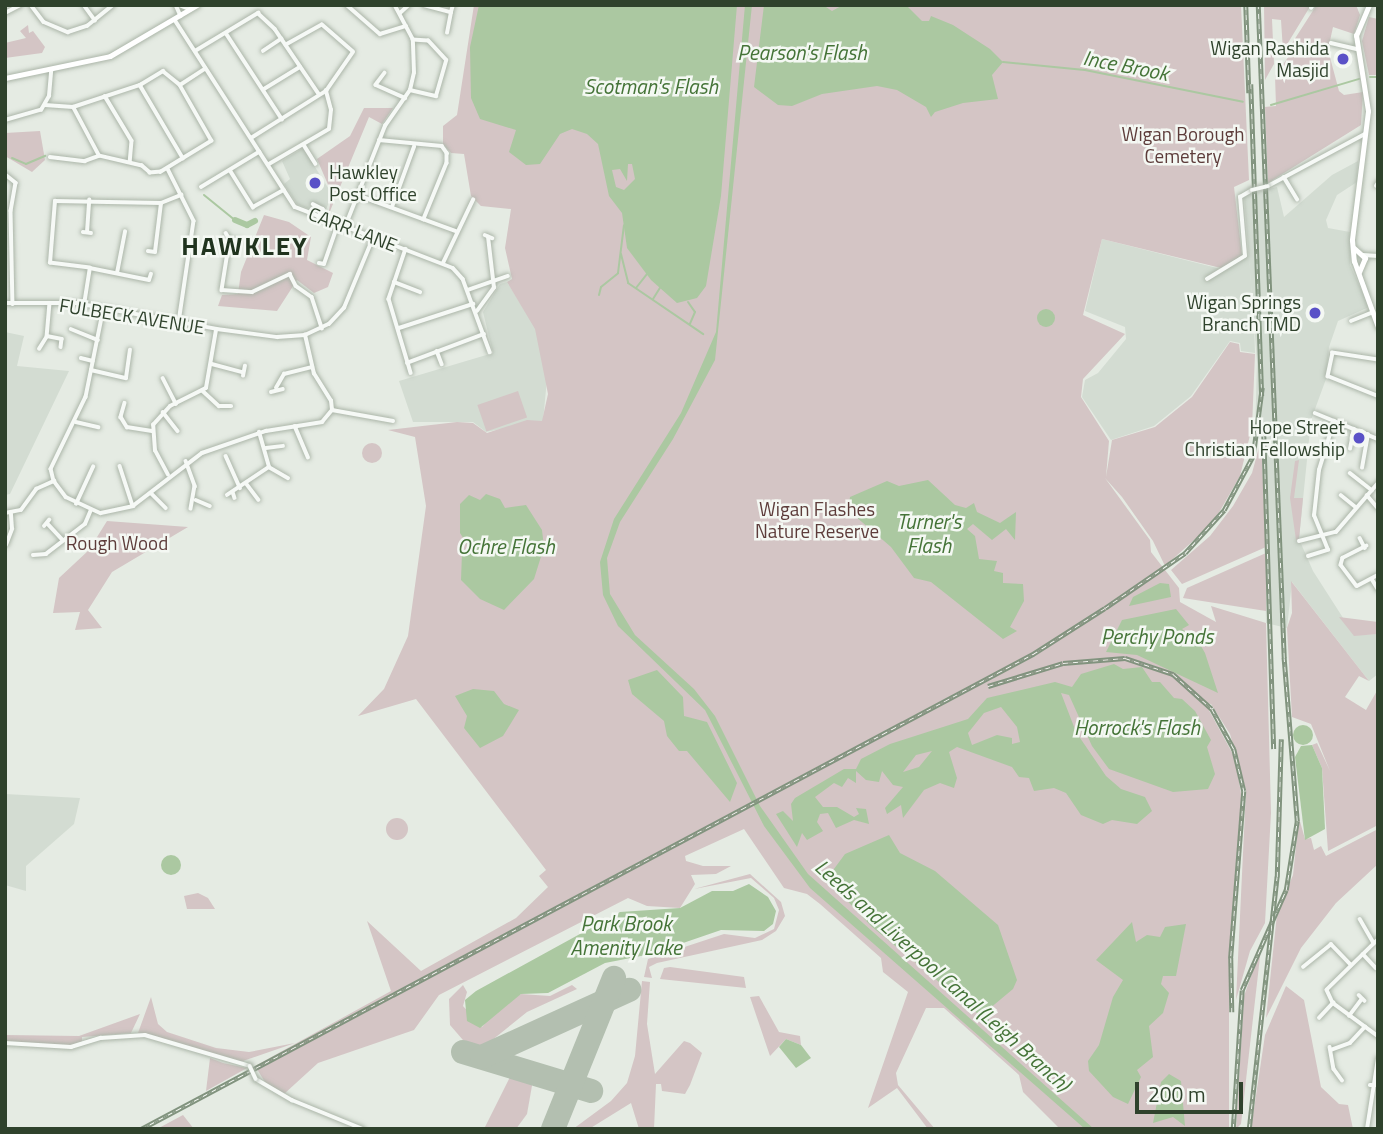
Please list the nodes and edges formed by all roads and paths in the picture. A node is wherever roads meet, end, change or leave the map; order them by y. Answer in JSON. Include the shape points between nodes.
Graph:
{"nodes":[{"id":1,"x":21,"y":5,"type":"edge"},
{"id":2,"x":31,"y":5,"type":"edge"},
{"id":3,"x":84,"y":5,"type":"edge"},
{"id":4,"x":113,"y":5,"type":"edge"},
{"id":5,"x":177,"y":5,"type":"edge"},
{"id":6,"x":347,"y":5,"type":"edge"},
{"id":7,"x":394,"y":5,"type":"edge"},
{"id":8,"x":409,"y":5,"type":"edge"},
{"id":9,"x":424,"y":5,"type":"edge"},
{"id":10,"x":453,"y":5,"type":"edge"},
{"id":11,"x":1366,"y":6,"type":"edge"},
{"id":12,"x":194,"y":7,"type":"edge"},
{"id":13,"x":451,"y":12,"type":"junction"},
{"id":14,"x":5,"y":13,"type":"edge"},
{"id":15,"x":400,"y":13,"type":"junction"},
{"id":16,"x":181,"y":16,"type":"junction"},
{"id":17,"x":95,"y":20,"type":"junction"},
{"id":18,"x":175,"y":20,"type":"junction"},
{"id":19,"x":406,"y":26,"type":"junction"},
{"id":20,"x":225,"y":32,"type":"junction"},
{"id":21,"x":447,"y":33,"type":"dead end"},
{"id":22,"x":281,"y":39,"type":"junction"},
{"id":23,"x":413,"y":40,"type":"junction"},
{"id":24,"x":1331,"y":43,"type":"dead end"},
{"id":25,"x":286,"y":45,"type":"junction"},
{"id":26,"x":1357,"y":49,"type":"junction"},
{"id":27,"x":195,"y":51,"type":"junction"},
{"id":28,"x":262,"y":51,"type":"dead end"},
{"id":29,"x":299,"y":67,"type":"junction"},
{"id":30,"x":205,"y":69,"type":"junction"},
{"id":31,"x":51,"y":71,"type":"junction"},
{"id":32,"x":385,"y":73,"type":"dead end"},
{"id":33,"x":5,"y":78,"type":"edge"},
{"id":34,"x":140,"y":85,"type":"junction"},
{"id":35,"x":180,"y":85,"type":"junction"},
{"id":36,"x":264,"y":89,"type":"junction"},
{"id":37,"x":410,"y":90,"type":"junction"},
{"id":38,"x":326,"y":91,"type":"junction"},
{"id":39,"x":319,"y":94,"type":"junction"},
{"id":40,"x":105,"y":96,"type":"junction"},
{"id":41,"x":405,"y":97,"type":"junction"},
{"id":42,"x":45,"y":105,"type":"junction"},
{"id":43,"x":73,"y":107,"type":"junction"},
{"id":44,"x":282,"y":119,"type":"junction"},
{"id":45,"x":5,"y":120,"type":"edge"},
{"id":46,"x":1365,"y":134,"type":"junction"},
{"id":47,"x":251,"y":138,"type":"junction"},
{"id":48,"x":379,"y":141,"type":"junction"},
{"id":49,"x":304,"y":145,"type":"junction"},
{"id":50,"x":414,"y":146,"type":"junction"},
{"id":51,"x":60,"y":150,"type":"dead end"},
{"id":52,"x":260,"y":152,"type":"junction"},
{"id":53,"x":99,"y":156,"type":"junction"},
{"id":54,"x":50,"y":157,"type":"dead end"},
{"id":55,"x":60,"y":158,"type":"junction"},
{"id":56,"x":183,"y":158,"type":"junction"},
{"id":57,"x":130,"y":162,"type":"junction"},
{"id":58,"x":316,"y":164,"type":"dead end"},
{"id":59,"x":268,"y":165,"type":"junction"},
{"id":60,"x":167,"y":169,"type":"junction"},
{"id":61,"x":230,"y":170,"type":"junction"},
{"id":62,"x":5,"y":174,"type":"edge"},
{"id":63,"x":1284,"y":177,"type":"junction"},
{"id":64,"x":201,"y":187,"type":"dead end"},
{"id":65,"x":284,"y":190,"type":"junction"},
{"id":66,"x":181,"y":195,"type":"junction"},
{"id":67,"x":357,"y":195,"type":"junction"},
{"id":68,"x":1297,"y":199,"type":"dead end"},
{"id":69,"x":89,"y":200,"type":"junction"},
{"id":70,"x":473,"y":200,"type":"dead end"},
{"id":71,"x":161,"y":203,"type":"junction"},
{"id":72,"x":313,"y":204,"type":"dead end"},
{"id":73,"x":392,"y":207,"type":"junction"},
{"id":74,"x":5,"y":208,"type":"edge"},
{"id":75,"x":11,"y":211,"type":"junction"},
{"id":76,"x":319,"y":217,"type":"junction"},
{"id":77,"x":424,"y":219,"type":"junction"},
{"id":78,"x":338,"y":225,"type":"junction"},
{"id":79,"x":345,"y":227,"type":"junction"},
{"id":80,"x":456,"y":231,"type":"junction"},
{"id":81,"x":87,"y":232,"type":"dead end"},
{"id":82,"x":226,"y":233,"type":"dead end"},
{"id":83,"x":488,"y":237,"type":"dead end"},
{"id":84,"x":130,"y":238,"type":"dead end"},
{"id":85,"x":373,"y":238,"type":"junction"},
{"id":86,"x":230,"y":240,"type":"junction"},
{"id":87,"x":241,"y":241,"type":"dead end"},
{"id":88,"x":406,"y":249,"type":"junction"},
{"id":89,"x":148,"y":251,"type":"dead end"},
{"id":90,"x":1375,"y":256,"type":"edge"},
{"id":91,"x":1360,"y":259,"type":"junction"},
{"id":92,"x":319,"y":263,"type":"dead end"},
{"id":93,"x":443,"y":263,"type":"junction"},
{"id":94,"x":5,"y":266,"type":"edge"},
{"id":95,"x":12,"y":266,"type":"junction"},
{"id":96,"x":90,"y":268,"type":"junction"},
{"id":97,"x":117,"y":273,"type":"junction"},
{"id":98,"x":508,"y":276,"type":"dead end"},
{"id":99,"x":1207,"y":279,"type":"dead end"},
{"id":100,"x":149,"y":280,"type":"dead end"},
{"id":101,"x":494,"y":280,"type":"junction"},
{"id":102,"x":394,"y":282,"type":"junction"},
{"id":103,"x":419,"y":290,"type":"dead end"},
{"id":104,"x":468,"y":290,"type":"junction"},
{"id":105,"x":5,"y":303,"type":"edge"},
{"id":106,"x":13,"y":303,"type":"junction"},
{"id":107,"x":50,"y":303,"type":"junction"},
{"id":108,"x":85,"y":304,"type":"junction"},
{"id":109,"x":473,"y":304,"type":"junction"},
{"id":110,"x":104,"y":308,"type":"junction"},
{"id":111,"x":476,"y":312,"type":"junction"},
{"id":112,"x":1373,"y":312,"type":"junction"},
{"id":113,"x":1351,"y":321,"type":"dead end"},
{"id":114,"x":178,"y":323,"type":"junction"},
{"id":115,"x":1378,"y":327,"type":"edge"},
{"id":116,"x":322,"y":328,"type":"junction"},
{"id":117,"x":399,"y":328,"type":"junction"},
{"id":118,"x":71,"y":329,"type":"dead end"},
{"id":119,"x":216,"y":330,"type":"junction"},
{"id":120,"x":484,"y":334,"type":"junction"},
{"id":121,"x":305,"y":335,"type":"junction"},
{"id":122,"x":47,"y":336,"type":"junction"},
{"id":123,"x":97,"y":340,"type":"junction"},
{"id":124,"x":61,"y":347,"type":"dead end"},
{"id":125,"x":40,"y":349,"type":"dead end"},
{"id":126,"x":131,"y":350,"type":"dead end"},
{"id":127,"x":437,"y":351,"type":"junction"},
{"id":128,"x":490,"y":352,"type":"dead end"},
{"id":129,"x":81,"y":358,"type":"dead end"},
{"id":130,"x":1377,"y":359,"type":"edge"},
{"id":131,"x":93,"y":361,"type":"junction"},
{"id":132,"x":407,"y":363,"type":"junction"},
{"id":133,"x":212,"y":364,"type":"junction"},
{"id":134,"x":442,"y":364,"type":"dead end"},
{"id":135,"x":245,"y":366,"type":"dead end"},
{"id":136,"x":312,"y":367,"type":"junction"},
{"id":137,"x":91,"y":370,"type":"junction"},
{"id":138,"x":411,"y":373,"type":"dead end"},
{"id":139,"x":163,"y":377,"type":"dead end"},
{"id":140,"x":283,"y":389,"type":"dead end"},
{"id":141,"x":203,"y":391,"type":"junction"},
{"id":142,"x":1378,"y":396,"type":"edge"},
{"id":143,"x":125,"y":403,"type":"dead end"},
{"id":144,"x":176,"y":404,"type":"junction"},
{"id":145,"x":231,"y":406,"type":"dead end"},
{"id":146,"x":332,"y":410,"type":"junction"},
{"id":147,"x":163,"y":412,"type":"junction"},
{"id":148,"x":1315,"y":413,"type":"dead end"},
{"id":149,"x":393,"y":421,"type":"dead end"},
{"id":150,"x":1334,"y":421,"type":"junction"},
{"id":151,"x":76,"y":422,"type":"junction"},
{"id":152,"x":295,"y":426,"type":"junction"},
{"id":153,"x":94,"y":428,"type":"dead end"},
{"id":154,"x":1354,"y":429,"type":"junction"},
{"id":155,"x":152,"y":431,"type":"junction"},
{"id":156,"x":178,"y":431,"type":"dead end"},
{"id":157,"x":259,"y":432,"type":"junction"},
{"id":158,"x":1368,"y":435,"type":"junction"},
{"id":159,"x":1378,"y":439,"type":"edge"},
{"id":160,"x":283,"y":446,"type":"dead end"},
{"id":161,"x":266,"y":448,"type":"junction"},
{"id":162,"x":1350,"y":449,"type":"dead end"},
{"id":163,"x":305,"y":454,"type":"dead end"},
{"id":164,"x":226,"y":456,"type":"dead end"},
{"id":165,"x":186,"y":461,"type":"junction"},
{"id":166,"x":120,"y":466,"type":"dead end"},
{"id":167,"x":93,"y":467,"type":"dead end"},
{"id":168,"x":269,"y":467,"type":"junction"},
{"id":169,"x":1362,"y":468,"type":"dead end"},
{"id":170,"x":1350,"y":472,"type":"dead end"},
{"id":171,"x":168,"y":475,"type":"junction"},
{"id":172,"x":288,"y":478,"type":"dead end"},
{"id":173,"x":54,"y":481,"type":"junction"},
{"id":174,"x":246,"y":483,"type":"junction"},
{"id":175,"x":1378,"y":483,"type":"edge"},
{"id":176,"x":240,"y":488,"type":"junction"},
{"id":177,"x":1372,"y":489,"type":"junction"},
{"id":178,"x":233,"y":492,"type":"junction"},
{"id":179,"x":151,"y":493,"type":"junction"},
{"id":180,"x":227,"y":495,"type":"dead end"},
{"id":181,"x":1341,"y":495,"type":"dead end"},
{"id":182,"x":1367,"y":495,"type":"junction"},
{"id":183,"x":235,"y":498,"type":"dead end"},
{"id":184,"x":196,"y":500,"type":"junction"},
{"id":185,"x":259,"y":500,"type":"dead end"},
{"id":186,"x":76,"y":504,"type":"junction"},
{"id":187,"x":133,"y":506,"type":"junction"},
{"id":188,"x":210,"y":506,"type":"dead end"},
{"id":189,"x":166,"y":508,"type":"dead end"},
{"id":190,"x":1356,"y":508,"type":"junction"},
{"id":191,"x":1378,"y":508,"type":"edge"},
{"id":192,"x":191,"y":509,"type":"dead end"},
{"id":193,"x":91,"y":510,"type":"junction"},
{"id":194,"x":8,"y":513,"type":"edge"},
{"id":195,"x":47,"y":523,"type":"dead end"},
{"id":196,"x":1320,"y":535,"type":"junction"},
{"id":197,"x":1360,"y":538,"type":"dead end"},
{"id":198,"x":62,"y":539,"type":"junction"},
{"id":199,"x":1299,"y":541,"type":"dead end"},
{"id":200,"x":9,"y":544,"type":"edge"},
{"id":201,"x":33,"y":555,"type":"dead end"},
{"id":202,"x":1308,"y":556,"type":"dead end"},
{"id":203,"x":1378,"y":575,"type":"edge"},
{"id":204,"x":1372,"y":579,"type":"junction"},
{"id":205,"x":1378,"y":589,"type":"edge"},
{"id":206,"x":1360,"y":919,"type":"dead end"},
{"id":207,"x":1376,"y":941,"type":"edge"},
{"id":208,"x":1363,"y":954,"type":"junction"},
{"id":209,"x":1351,"y":965,"type":"junction"},
{"id":210,"x":1303,"y":967,"type":"dead end"},
{"id":211,"x":1376,"y":968,"type":"dead end"},
{"id":212,"x":1362,"y":998,"type":"dead end"},
{"id":213,"x":1334,"y":1003,"type":"junction"},
{"id":214,"x":1349,"y":1016,"type":"junction"},
{"id":215,"x":1326,"y":1019,"type":"dead end"},
{"id":216,"x":1365,"y":1027,"type":"junction"},
{"id":217,"x":1377,"y":1034,"type":"edge"},
{"id":218,"x":5,"y":1043,"type":"edge"},
{"id":219,"x":1378,"y":1059,"type":"edge"},
{"id":220,"x":1342,"y":1080,"type":"dead end"},
{"id":221,"x":1370,"y":1085,"type":"junction"},
{"id":222,"x":1378,"y":1085,"type":"edge"},
{"id":223,"x":363,"y":1129,"type":"edge"},
{"id":224,"x":1367,"y":1129,"type":"edge"}],
"edges":[{"from":1,"to":14,"type":"street"},
{"from":2,"to":17,"type":"street","via":[[44,22],[60,32],[77,31]]},
{"from":3,"to":17,"type":"street"},
{"from":4,"to":17,"type":"street"},
{"from":5,"to":12,"type":"street"},
{"from":5,"to":16,"type":"street"},
{"from":6,"to":19,"type":"street","via":[[380,34]]},
{"from":7,"to":15,"type":"street"},
{"from":8,"to":15,"type":"street"},
{"from":9,"to":13,"type":"street"},
{"from":10,"to":13,"type":"street"},
{"from":11,"to":26,"type":"main road","via":[[1356,35]]},
{"from":12,"to":16,"type":"main road"},
{"from":13,"to":21,"type":"street"},
{"from":15,"to":19,"type":"street"},
{"from":16,"to":18,"type":"main road"},
{"from":18,"to":27,"type":"street","name":"CARR LANE"},
{"from":18,"to":31,"type":"main road","via":[[126,50]]},
{"from":19,"to":23,"type":"street"},
{"from":20,"to":22,"type":"street","via":[[258,13]]},
{"from":20,"to":27,"type":"street"},
{"from":20,"to":36,"type":"street"},
{"from":22,"to":25,"type":"street"},
{"from":22,"to":28,"type":"street"},
{"from":23,"to":37,"type":"street"},
{"from":23,"to":37,"type":"street","via":[[428,41],[446,55],[436,96]]},
{"from":24,"to":26,"type":"street"},
{"from":25,"to":29,"type":"street"},
{"from":25,"to":38,"type":"street","via":[[322,25],[351,48],[352,57]]},
{"from":26,"to":46,"type":"main road","via":[[1368,102]]},
{"from":27,"to":30,"type":"street","name":"CARR LANE"},
{"from":29,"to":36,"type":"street"},
{"from":29,"to":39,"type":"street"},
{"from":30,"to":35,"type":"street"},
{"from":30,"to":47,"type":"street","name":"CARR LANE"},
{"from":31,"to":33,"type":"main road"},
{"from":31,"to":42,"type":"street"},
{"from":32,"to":41,"type":"street","via":[[374,86]]},
{"from":34,"to":35,"type":"street","via":[[163,71]]},
{"from":34,"to":40,"type":"street"},
{"from":34,"to":56,"type":"street"},
{"from":35,"to":56,"type":"street","via":[[212,138]]},
{"from":36,"to":44,"type":"street"},
{"from":37,"to":41,"type":"street"},
{"from":38,"to":39,"type":"street"},
{"from":38,"to":49,"type":"street","via":[[332,125]]},
{"from":39,"to":44,"type":"street"},
{"from":40,"to":43,"type":"street"},
{"from":40,"to":57,"type":"street","via":[[132,141]]},
{"from":41,"to":48,"type":"street"},
{"from":42,"to":43,"type":"street"},
{"from":42,"to":45,"type":"street","via":[[32,116]]},
{"from":43,"to":53,"type":"street"},
{"from":44,"to":47,"type":"street"},
{"from":46,"to":63,"type":"street"},
{"from":46,"to":91,"type":"main road","via":[[1354,248]]},
{"from":47,"to":52,"type":"street","name":"CARR LANE"},
{"from":48,"to":50,"type":"street"},
{"from":48,"to":67,"type":"street"},
{"from":49,"to":58,"type":"street"},
{"from":49,"to":59,"type":"street"},
{"from":50,"to":73,"type":"street"},
{"from":50,"to":77,"type":"street","via":[[442,146],[448,157]]},
{"from":51,"to":55,"type":"street"},
{"from":52,"to":59,"type":"street","name":"CARR LANE"},
{"from":52,"to":61,"type":"street"},
{"from":53,"to":55,"type":"street","via":[[85,161]]},
{"from":53,"to":57,"type":"street"},
{"from":54,"to":55,"type":"street"},
{"from":56,"to":60,"type":"street"},
{"from":57,"to":60,"type":"street","via":[[155,174]]},
{"from":59,"to":65,"type":"street","name":"CARR LANE"},
{"from":60,"to":66,"type":"street"},
{"from":61,"to":64,"type":"street"},
{"from":61,"to":65,"type":"street","via":[[253,207]]},
{"from":62,"to":75,"type":"street","via":[[16,183]]},
{"from":63,"to":68,"type":"street"},
{"from":63,"to":99,"type":"street","bridge":true,"via":[[1240,197],[1245,256]]},
{"from":65,"to":76,"type":"street","name":"CARR LANE","via":[[295,207]]},
{"from":66,"to":71,"type":"street"},
{"from":66,"to":114,"type":"street","via":[[192,214],[194,230]]},
{"from":67,"to":73,"type":"street"},
{"from":67,"to":79,"type":"street"},
{"from":69,"to":71,"type":"street"},
{"from":69,"to":81,"type":"street"},
{"from":69,"to":96,"type":"street","via":[[55,201],[50,263]]},
{"from":70,"to":80,"type":"street"},
{"from":71,"to":89,"type":"street","via":[[155,255]]},
{"from":72,"to":76,"type":"street","via":[[323,209]]},
{"from":73,"to":77,"type":"street"},
{"from":74,"to":75,"type":"street"},
{"from":75,"to":95,"type":"street"},
{"from":76,"to":78,"type":"street","name":"CARR LANE"},
{"from":77,"to":80,"type":"street"},
{"from":78,"to":79,"type":"street","name":"CARR LANE"},
{"from":78,"to":92,"type":"street","via":[[324,264]]},
{"from":79,"to":85,"type":"street","name":"CARR LANE"},
{"from":80,"to":93,"type":"street"},
{"from":82,"to":86,"type":"street"},
{"from":83,"to":101,"type":"street","via":[[486,249]]},
{"from":84,"to":97,"type":"street","via":[[124,234]]},
{"from":85,"to":88,"type":"street","name":"CARR LANE"},
{"from":85,"to":116,"type":"street","via":[[344,308]]},
{"from":86,"to":87,"type":"street"},
{"from":86,"to":116,"type":"street","via":[[222,290],[252,292],[290,274],[296,286],[312,296]]},
{"from":88,"to":93,"type":"street","name":"CARR LANE"},
{"from":88,"to":102,"type":"street"},
{"from":90,"to":91,"type":"street"},
{"from":91,"to":112,"type":"main road","via":[[1359,272]]},
{"from":93,"to":104,"type":"street","name":"CARR LANE","via":[[458,273]]},
{"from":94,"to":95,"type":"street"},
{"from":95,"to":106,"type":"street"},
{"from":96,"to":97,"type":"street"},
{"from":96,"to":108,"type":"street"},
{"from":97,"to":100,"type":"street"},
{"from":98,"to":101,"type":"street"},
{"from":101,"to":104,"type":"street"},
{"from":101,"to":111,"type":"street"},
{"from":102,"to":103,"type":"street"},
{"from":102,"to":117,"type":"street","via":[[389,299]]},
{"from":104,"to":109,"type":"street","name":"CARR LANE"},
{"from":105,"to":106,"type":"street","name":"FULBECK AVENUE"},
{"from":106,"to":107,"type":"street","name":"FULBECK AVENUE"},
{"from":107,"to":108,"type":"street","name":"FULBECK AVENUE"},
{"from":107,"to":122,"type":"street"},
{"from":108,"to":110,"type":"street","name":"FULBECK AVENUE"},
{"from":109,"to":111,"type":"street","name":"CARR LANE"},
{"from":109,"to":117,"type":"street"},
{"from":110,"to":114,"type":"street","name":"FULBECK AVENUE"},
{"from":110,"to":123,"type":"street"},
{"from":111,"to":120,"type":"street","name":"CARR LANE"},
{"from":112,"to":113,"type":"street"},
{"from":112,"to":115,"type":"main road"},
{"from":114,"to":119,"type":"street","name":"FULBECK AVENUE"},
{"from":116,"to":121,"type":"street"},
{"from":117,"to":132,"type":"street"},
{"from":118,"to":123,"type":"street"},
{"from":119,"to":121,"type":"street","name":"FULBECK AVENUE","via":[[277,337]]},
{"from":119,"to":133,"type":"street"},
{"from":120,"to":127,"type":"street"},
{"from":120,"to":128,"type":"street","name":"CARR LANE"},
{"from":121,"to":136,"type":"street"},
{"from":122,"to":124,"type":"street","via":[[62,339]]},
{"from":122,"to":125,"type":"street"},
{"from":123,"to":131,"type":"street"},
{"from":126,"to":137,"type":"street","via":[[126,378]]},
{"from":127,"to":132,"type":"street"},
{"from":127,"to":134,"type":"street"},
{"from":129,"to":131,"type":"street"},
{"from":130,"to":142,"type":"street","via":[[1333,353],[1328,376]]},
{"from":131,"to":137,"type":"street"},
{"from":132,"to":138,"type":"street"},
{"from":133,"to":135,"type":"street","via":[[242,374]]},
{"from":133,"to":141,"type":"street"},
{"from":136,"to":140,"type":"street","via":[[284,374],[274,390]]},
{"from":136,"to":146,"type":"street","via":[[328,392]]},
{"from":137,"to":151,"type":"street"},
{"from":139,"to":144,"type":"street"},
{"from":141,"to":144,"type":"street"},
{"from":141,"to":145,"type":"street","via":[[219,406]]},
{"from":143,"to":155,"type":"street","via":[[121,417],[127,428]]},
{"from":144,"to":147,"type":"street"},
{"from":146,"to":149,"type":"street"},
{"from":146,"to":152,"type":"street","via":[[322,422]]},
{"from":147,"to":155,"type":"street"},
{"from":147,"to":156,"type":"street"},
{"from":148,"to":150,"type":"street"},
{"from":150,"to":154,"type":"street"},
{"from":150,"to":196,"type":"street","via":[[1319,470],[1314,516]]},
{"from":151,"to":153,"type":"street"},
{"from":151,"to":173,"type":"street","via":[[54,460]]},
{"from":152,"to":157,"type":"street"},
{"from":152,"to":163,"type":"street"},
{"from":154,"to":158,"type":"street"},
{"from":154,"to":162,"type":"street"},
{"from":155,"to":171,"type":"street","via":[[157,457]]},
{"from":157,"to":161,"type":"street"},
{"from":157,"to":165,"type":"street"},
{"from":158,"to":159,"type":"street"},
{"from":158,"to":169,"type":"street"},
{"from":160,"to":161,"type":"street"},
{"from":161,"to":168,"type":"street"},
{"from":164,"to":176,"type":"street"},
{"from":165,"to":171,"type":"street"},
{"from":165,"to":184,"type":"street"},
{"from":166,"to":187,"type":"street"},
{"from":167,"to":186,"type":"street"},
{"from":168,"to":172,"type":"street"},
{"from":168,"to":174,"type":"street"},
{"from":170,"to":177,"type":"street"},
{"from":171,"to":179,"type":"street"},
{"from":173,"to":186,"type":"street"},
{"from":173,"to":194,"type":"street","via":[[36,489],[24,506]]},
{"from":174,"to":176,"type":"street"},
{"from":174,"to":185,"type":"street"},
{"from":175,"to":177,"type":"street"},
{"from":176,"to":178,"type":"street"},
{"from":177,"to":182,"type":"street"},
{"from":178,"to":180,"type":"street"},
{"from":178,"to":183,"type":"street"},
{"from":179,"to":187,"type":"street"},
{"from":179,"to":189,"type":"street"},
{"from":181,"to":190,"type":"street"},
{"from":182,"to":190,"type":"street"},
{"from":182,"to":191,"type":"street"},
{"from":184,"to":188,"type":"street"},
{"from":184,"to":192,"type":"street"},
{"from":186,"to":193,"type":"street"},
{"from":187,"to":193,"type":"street","via":[[109,514]]},
{"from":190,"to":196,"type":"street","via":[[1336,532]]},
{"from":193,"to":198,"type":"street","via":[[85,524]]},
{"from":194,"to":200,"type":"street"},
{"from":195,"to":198,"type":"street"},
{"from":196,"to":199,"type":"street"},
{"from":196,"to":202,"type":"street","via":[[1327,551]]},
{"from":197,"to":204,"type":"street","via":[[1366,547],[1343,558],[1342,565],[1357,586]]},
{"from":198,"to":201,"type":"street","via":[[46,554]]},
{"from":203,"to":204,"type":"street"},
{"from":204,"to":205,"type":"street"},
{"from":206,"to":207,"type":"street"},
{"from":207,"to":208,"type":"street"},
{"from":208,"to":209,"type":"street"},
{"from":208,"to":211,"type":"street"},
{"from":209,"to":210,"type":"street","via":[[1331,944]]},
{"from":209,"to":213,"type":"street","via":[[1327,990]]},
{"from":212,"to":214,"type":"street"},
{"from":213,"to":214,"type":"street"},
{"from":213,"to":215,"type":"street","via":[[1321,1016]]},
{"from":214,"to":216,"type":"street"},
{"from":216,"to":217,"type":"street"},
{"from":216,"to":220,"type":"street","via":[[1350,1043],[1330,1048],[1334,1069]]},
{"from":218,"to":223,"type":"street","bridge":true,"via":[[71,1047],[101,1038],[145,1035],[250,1066],[257,1079],[292,1100]]},
{"from":219,"to":221,"type":"street"},
{"from":221,"to":222,"type":"street"},
{"from":221,"to":224,"type":"street"}]}
